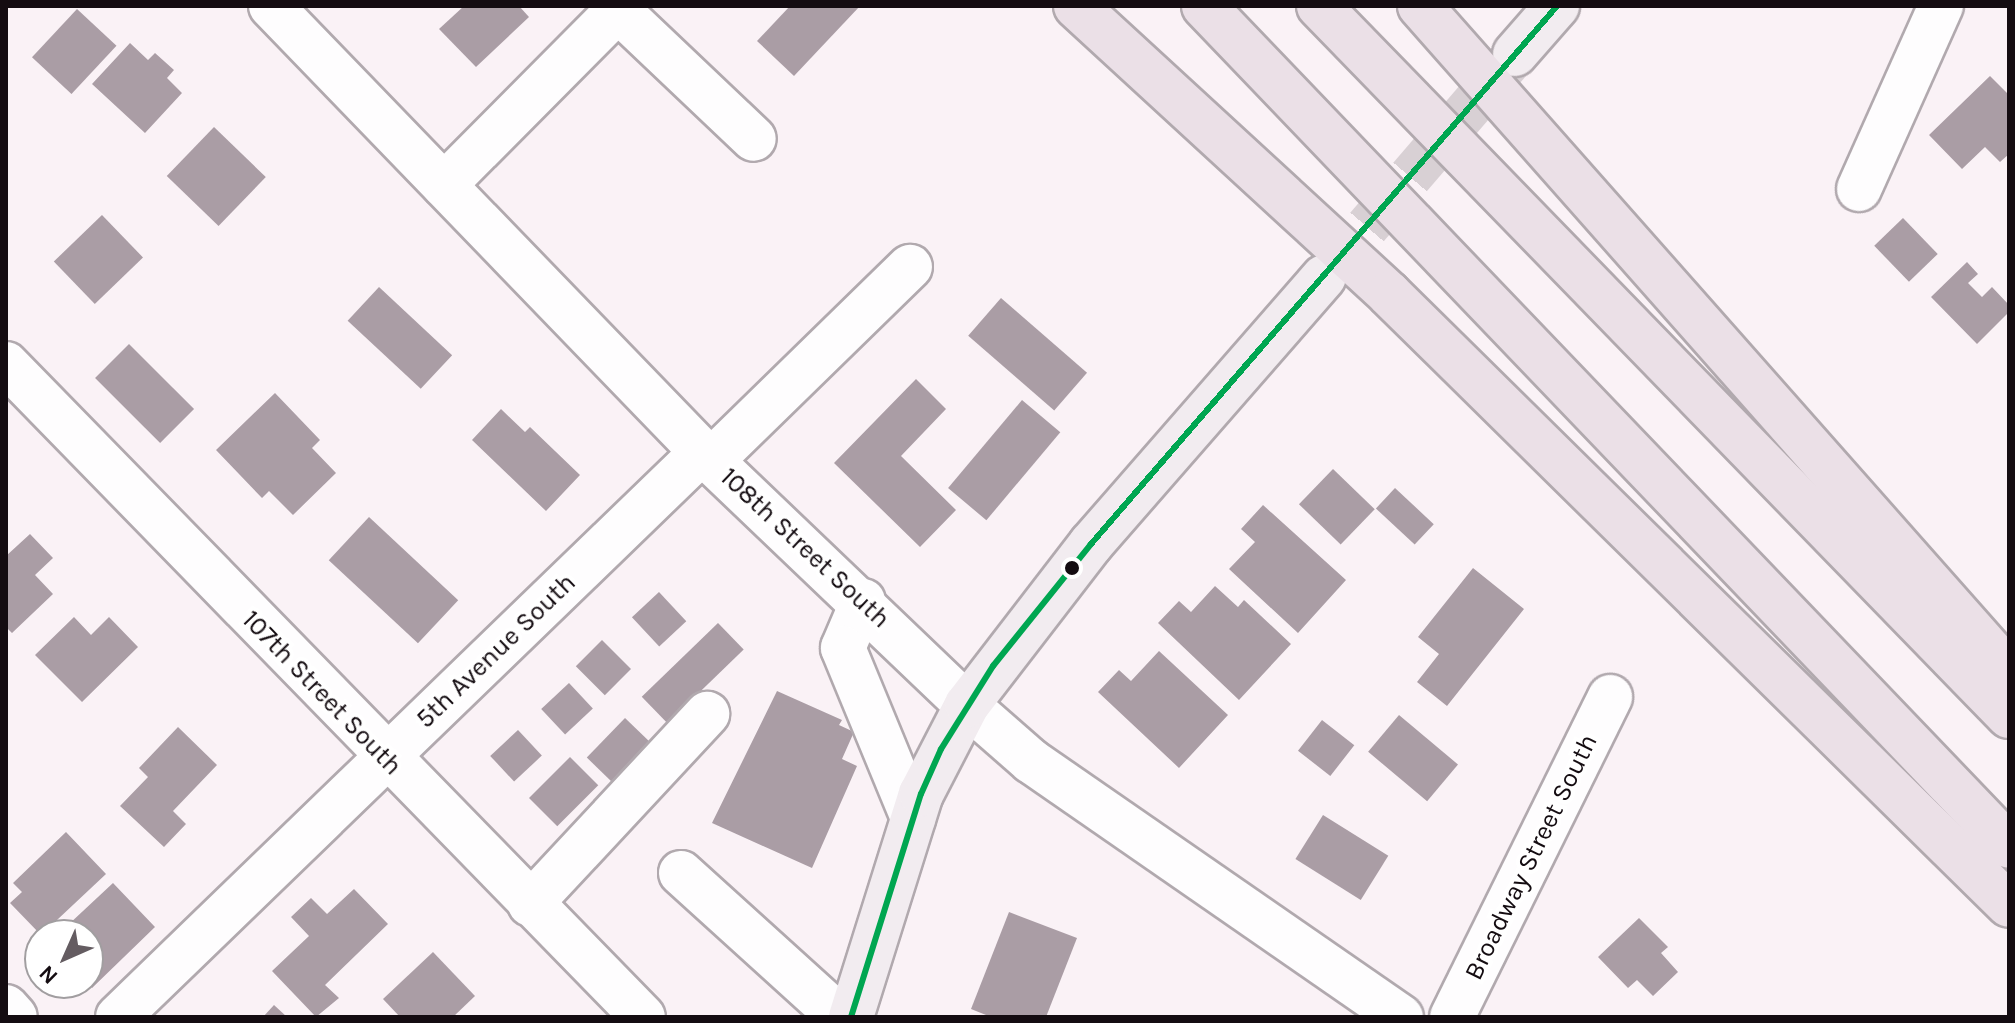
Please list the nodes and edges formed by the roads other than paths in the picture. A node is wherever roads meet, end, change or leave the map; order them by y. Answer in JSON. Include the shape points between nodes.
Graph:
{"nodes":[{"id":1,"x":271,"y":6,"type":"edge"},
{"id":2,"x":1076,"y":6,"type":"edge"},
{"id":3,"x":1204,"y":6,"type":"edge"},
{"id":4,"x":1319,"y":6,"type":"edge"},
{"id":5,"x":1420,"y":6,"type":"edge"},
{"id":6,"x":1557,"y":6,"type":"edge"},
{"id":7,"x":1941,"y":6,"type":"edge"},
{"id":8,"x":1515,"y":54,"type":"tunnel mouth"},
{"id":9,"x":754,"y":139,"type":"dead end"},
{"id":10,"x":444,"y":185,"type":"junction"},
{"id":11,"x":1859,"y":189,"type":"dead end"},
{"id":12,"x":910,"y":267,"type":"dead end"},
{"id":13,"x":1324,"y":277,"type":"tunnel mouth"},
{"id":14,"x":6,"y":364,"type":"edge"},
{"id":15,"x":706,"y":456,"type":"junction"},
{"id":16,"x":863,"y":601,"type":"junction"},
{"id":17,"x":2009,"y":672,"type":"edge"},
{"id":18,"x":1610,"y":697,"type":"dead end"},
{"id":19,"x":967,"y":705,"type":"junction"},
{"id":20,"x":707,"y":714,"type":"dead end"},
{"id":21,"x":2009,"y":716,"type":"edge"},
{"id":22,"x":385,"y":758,"type":"junction"},
{"id":23,"x":913,"y":818,"type":"junction"},
{"id":24,"x":2009,"y":846,"type":"edge"},
{"id":25,"x":681,"y":873,"type":"dead end"},
{"id":26,"x":530,"y":904,"type":"junction"},
{"id":27,"x":2009,"y":905,"type":"edge"},
{"id":28,"x":6,"y":1007,"type":"edge"},
{"id":29,"x":15,"y":1017,"type":"edge"},
{"id":30,"x":118,"y":1017,"type":"edge"},
{"id":31,"x":643,"y":1017,"type":"edge"},
{"id":32,"x":840,"y":1017,"type":"edge"},
{"id":33,"x":851,"y":1017,"type":"edge"},
{"id":34,"x":1401,"y":1017,"type":"edge"},
{"id":35,"x":1452,"y":1017,"type":"edge"}],
"edges":[{"from":1,"to":10,"type":"street","name":"108th Street South"},
{"from":2,"to":27,"type":"highway","via":[[1389,294]]},
{"from":3,"to":24,"type":"highway"},
{"from":4,"to":21,"type":"highway"},
{"from":5,"to":17,"type":"highway"},
{"from":6,"to":8,"type":"main road"},
{"from":7,"to":11,"type":"street"},
{"from":9,"to":10,"type":"street","via":[[618,10]]},
{"from":10,"to":15,"type":"street","name":"108th Street South"},
{"from":12,"to":15,"type":"street","name":"5th Avenue South"},
{"from":13,"to":19,"type":"main road","via":[[1091,544]]},
{"from":14,"to":22,"type":"street","name":"107th Street South"},
{"from":15,"to":16,"type":"street","name":"108th Street South"},
{"from":15,"to":22,"type":"street","name":"5th Avenue South"},
{"from":16,"to":19,"type":"street","name":"108th Street South"},
{"from":16,"to":23,"type":"street","via":[[843,648]]},
{"from":18,"to":35,"type":"street","name":"Broadway Street South"},
{"from":19,"to":23,"type":"main road","via":[[941,749]]},
{"from":19,"to":34,"type":"street","name":"108th Street South","via":[[1031,761]]},
{"from":20,"to":26,"type":"street"},
{"from":22,"to":26,"type":"street","name":"107th Street South"},
{"from":22,"to":30,"type":"street","name":"5th Avenue South"},
{"from":23,"to":33,"type":"main road"},
{"from":25,"to":32,"type":"street"},
{"from":26,"to":31,"type":"street","name":"107th Street South"},
{"from":28,"to":29,"type":"street"}]}
